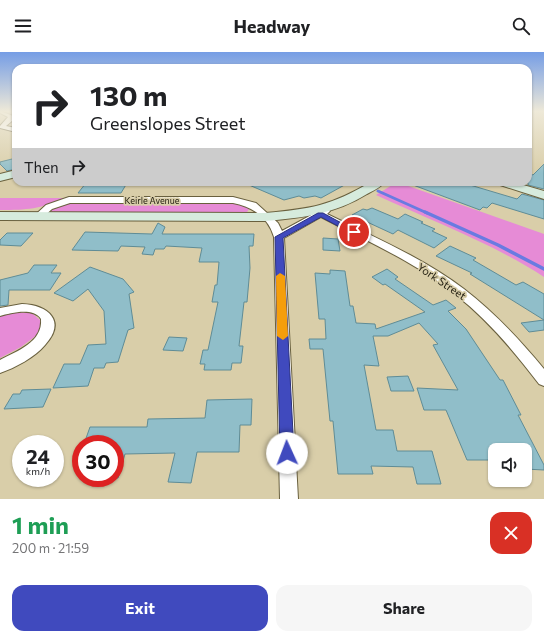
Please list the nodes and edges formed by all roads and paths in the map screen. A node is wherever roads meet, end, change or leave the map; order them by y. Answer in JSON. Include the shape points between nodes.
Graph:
{"nodes":[{"id":1,"x":12,"y":174,"type":"edge"},
{"id":2,"x":0,"y":178,"type":"edge"},
{"id":3,"x":372,"y":186,"type":"edge"},
{"id":4,"x":514,"y":186,"type":"edge"},
{"id":5,"x":544,"y":195,"type":"edge"},
{"id":6,"x":319,"y":212,"type":"junction"},
{"id":7,"x":0,"y":216,"type":"edge"},
{"id":8,"x":265,"y":217,"type":"junction"},
{"id":9,"x":279,"y":237,"type":"junction"},
{"id":10,"x":0,"y":312,"type":"edge"},
{"id":11,"x":0,"y":367,"type":"edge"},
{"id":12,"x":544,"y":380,"type":"edge"},
{"id":13,"x":289,"y":499,"type":"edge"}],
"edges":[{"from":1,"to":2,"type":"street"},
{"from":3,"to":6,"type":"street","name":"Keirle Avenue","via":[[347,201]]},
{"from":4,"to":5,"type":"street"},
{"from":6,"to":8,"type":"street","name":"Keirle Avenue"},
{"from":6,"to":9,"type":"street"},
{"from":6,"to":12,"type":"street","name":"York Street","via":[[418,265],[458,290],[503,330]]},
{"from":7,"to":8,"type":"street","name":"Keirle Avenue"},
{"from":8,"to":9,"type":"street","via":[[275,225]]},
{"from":9,"to":13,"type":"street"},
{"from":10,"to":11,"type":"street","via":[[36,309],[44,314],[48,322],[47,331],[41,342]]}]}
